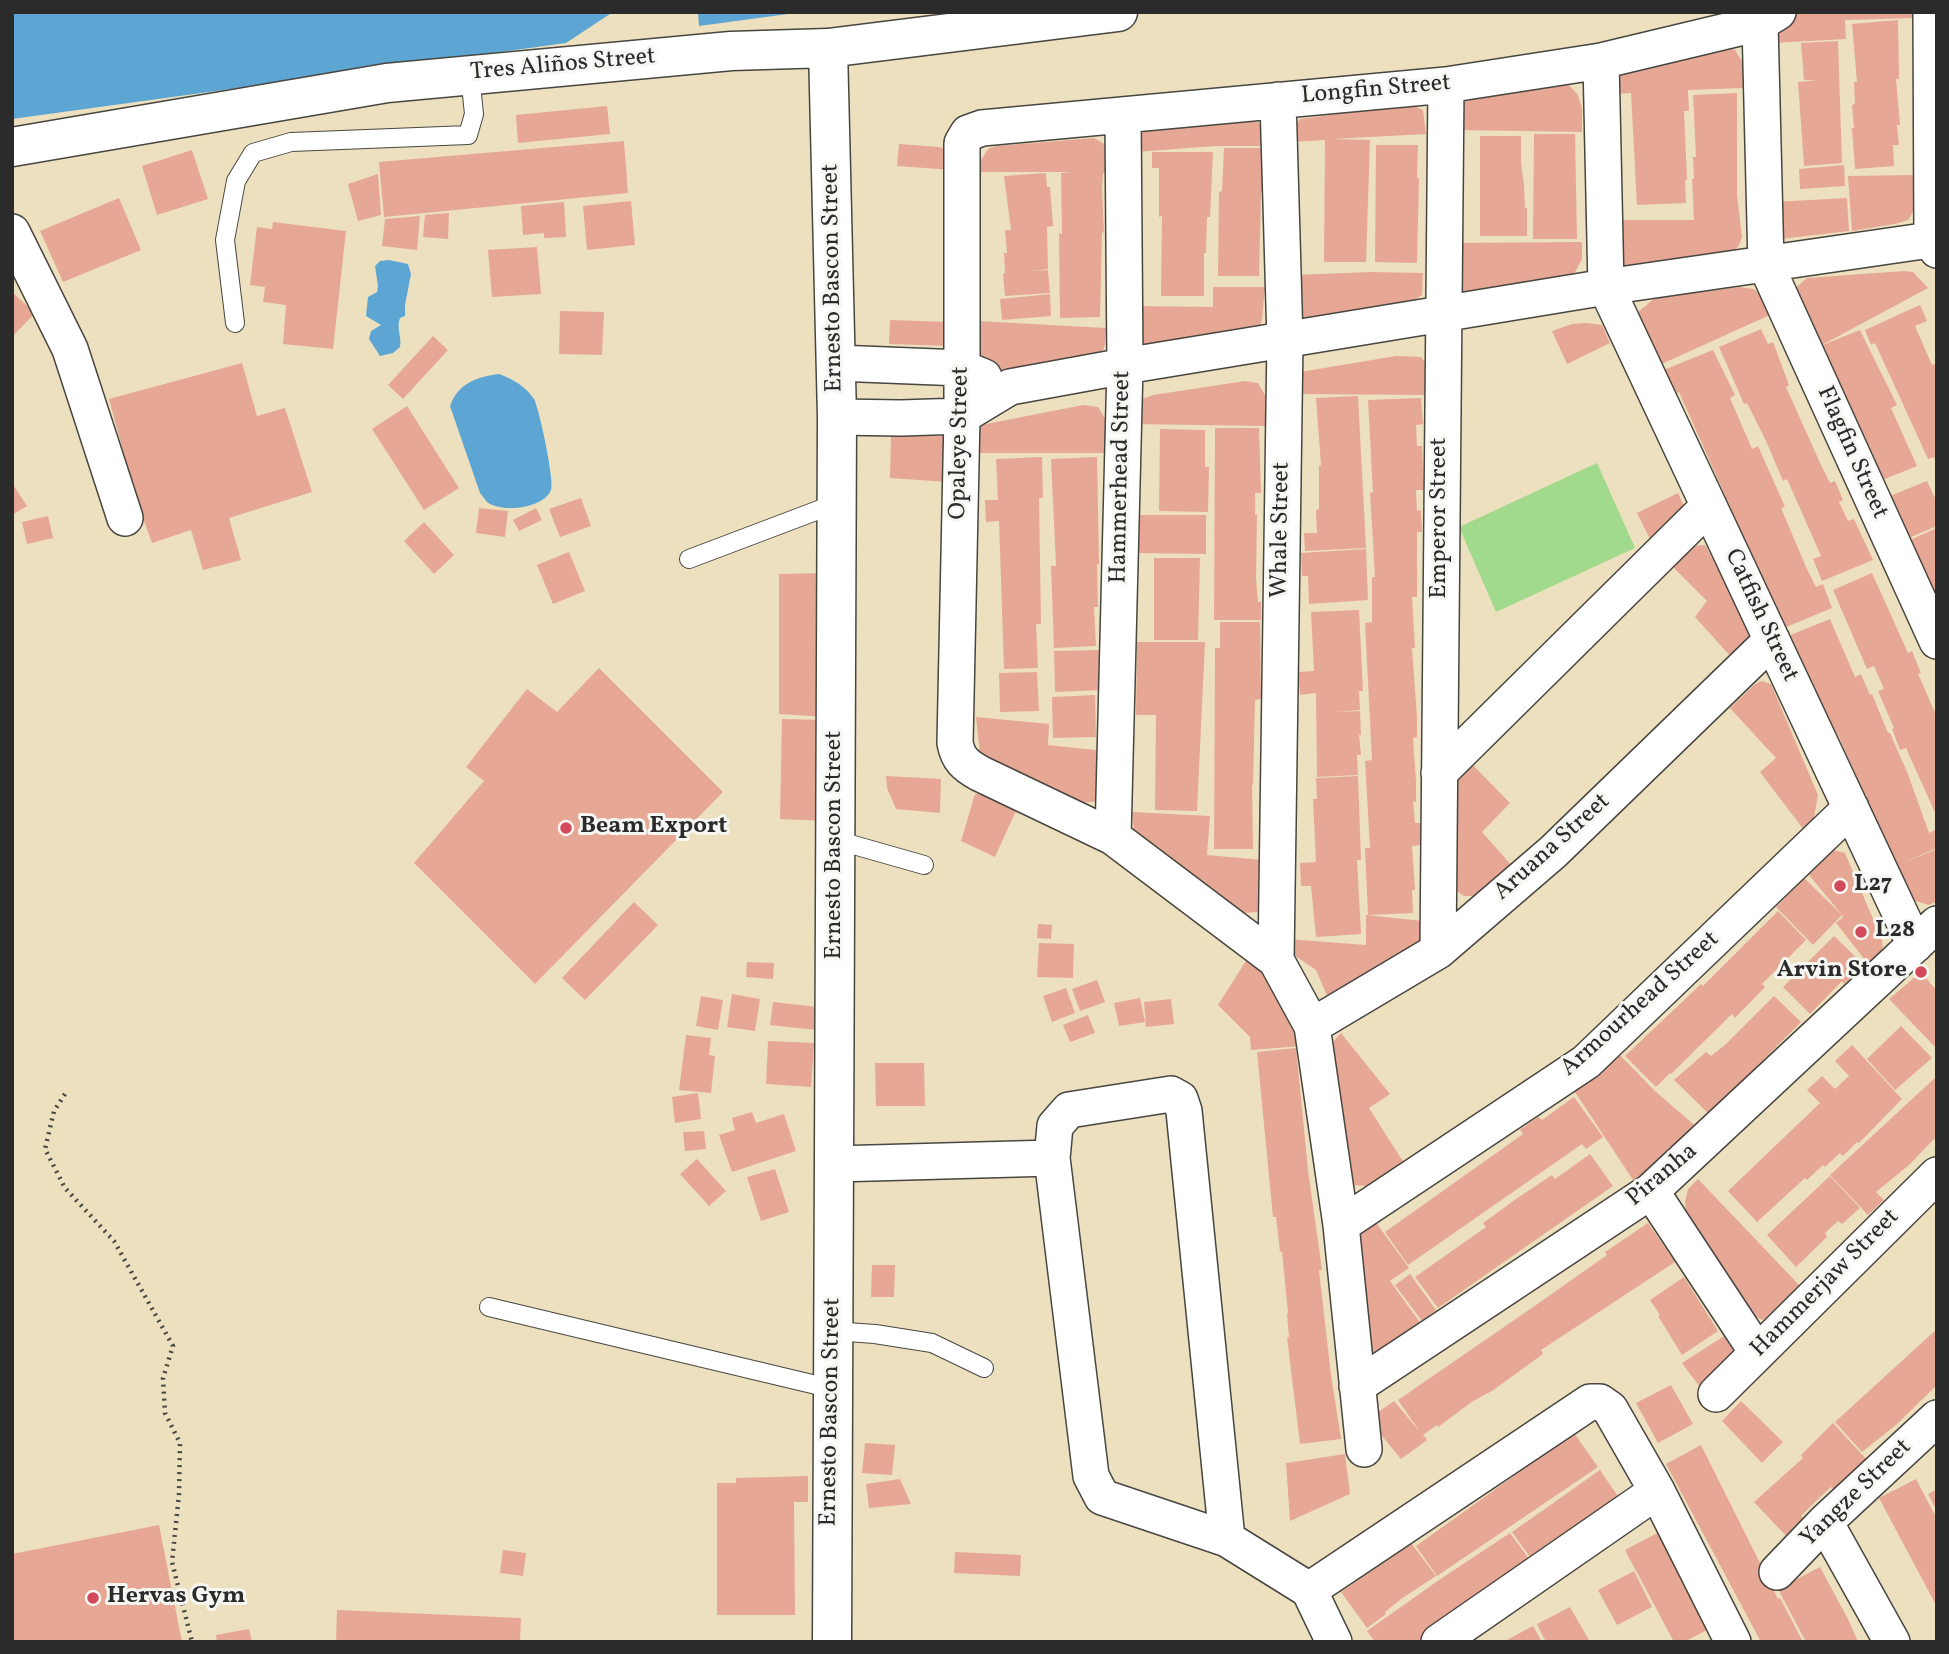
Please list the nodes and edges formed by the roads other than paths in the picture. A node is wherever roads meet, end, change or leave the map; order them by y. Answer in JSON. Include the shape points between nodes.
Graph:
{"nodes":[{"id":1,"x":1118,"y":12,"type":"edge"},
{"id":2,"x":1931,"y":12,"type":"edge"},
{"id":3,"x":1769,"y":18,"type":"edge"},
{"id":4,"x":828,"y":48,"type":"junction"},
{"id":5,"x":1601,"y":61,"type":"junction"},
{"id":6,"x":470,"y":75,"type":"junction"},
{"id":7,"x":1446,"y":85,"type":"junction"},
{"id":8,"x":1278,"y":100,"type":"junction"},
{"id":9,"x":1123,"y":116,"type":"junction"},
{"id":10,"x":968,"y":132,"type":"joint"},
{"id":11,"x":12,"y":147,"type":"edge"},
{"id":12,"x":12,"y":232,"type":"edge"},
{"id":13,"x":1935,"y":243,"type":"edge"},
{"id":14,"x":1766,"y":265,"type":"junction"},
{"id":15,"x":1606,"y":286,"type":"junction"},
{"id":16,"x":1443,"y":314,"type":"junction"},
{"id":17,"x":235,"y":323,"type":"dead end"},
{"id":18,"x":1285,"y":340,"type":"junction"},
{"id":19,"x":836,"y":363,"type":"junction"},
{"id":20,"x":1125,"y":366,"type":"junction"},
{"id":21,"x":962,"y":368,"type":"junction"},
{"id":22,"x":1010,"y":387,"type":"junction"},
{"id":23,"x":962,"y":416,"type":"junction"},
{"id":24,"x":837,"y":417,"type":"junction"},
{"id":25,"x":837,"y":503,"type":"junction"},
{"id":26,"x":1709,"y":506,"type":"junction"},
{"id":27,"x":125,"y":518,"type":"dead end"},
{"id":28,"x":689,"y":559,"type":"dead end"},
{"id":29,"x":1772,"y":640,"type":"junction"},
{"id":30,"x":1937,"y":641,"type":"edge"},
{"id":31,"x":1439,"y":773,"type":"junction"},
{"id":32,"x":1851,"y":808,"type":"junction"},
{"id":33,"x":1113,"y":837,"type":"junction"},
{"id":34,"x":836,"y":840,"type":"junction"},
{"id":35,"x":924,"y":865,"type":"dead end"},
{"id":36,"x":1926,"y":935,"type":"edge"},
{"id":37,"x":1438,"y":951,"type":"junction"},
{"id":38,"x":1276,"y":960,"type":"junction"},
{"id":39,"x":1312,"y":1027,"type":"junction"},
{"id":40,"x":1052,"y":1158,"type":"junction"},
{"id":41,"x":835,"y":1164,"type":"junction"},
{"id":42,"x":1937,"y":1175,"type":"edge"},
{"id":43,"x":1651,"y":1191,"type":"junction"},
{"id":44,"x":1341,"y":1225,"type":"junction"},
{"id":45,"x":489,"y":1307,"type":"dead end"},
{"id":46,"x":833,"y":1331,"type":"junction"},
{"id":47,"x":1757,"y":1352,"type":"junction"},
{"id":48,"x":984,"y":1368,"type":"dead end"},
{"id":49,"x":1357,"y":1386,"type":"junction"},
{"id":50,"x":833,"y":1389,"type":"junction"},
{"id":51,"x":1716,"y":1394,"type":"dead end"},
{"id":52,"x":1937,"y":1418,"type":"edge"},
{"id":53,"x":1364,"y":1449,"type":"dead end"},
{"id":54,"x":1657,"y":1491,"type":"junction"},
{"id":55,"x":1825,"y":1522,"type":"junction"},
{"id":56,"x":1227,"y":1539,"type":"junction"},
{"id":57,"x":1777,"y":1572,"type":"dead end"},
{"id":58,"x":1309,"y":1590,"type":"junction"},
{"id":59,"x":832,"y":1642,"type":"edge"},
{"id":60,"x":1334,"y":1642,"type":"edge"},
{"id":61,"x":1439,"y":1642,"type":"edge"},
{"id":62,"x":1733,"y":1642,"type":"edge"},
{"id":63,"x":1892,"y":1642,"type":"edge"}],
"edges":[{"from":1,"to":4,"type":"street","name":"Tres Aliños Street"},
{"from":2,"to":13,"type":"street"},
{"from":3,"to":5,"type":"street","name":"Longfin Street"},
{"from":3,"to":14,"type":"street"},
{"from":4,"to":6,"type":"street","name":"Tres Aliños Street","via":[[731,51]]},
{"from":4,"to":19,"type":"street","name":"Ernesto Bascon Street"},
{"from":5,"to":7,"type":"street","name":"Longfin Street"},
{"from":5,"to":15,"type":"street"},
{"from":6,"to":11,"type":"street","name":"Tres Aliños Street","via":[[387,83]]},
{"from":6,"to":17,"type":"lane","via":[[474,114],[468,135],[291,142],[253,153],[236,181],[225,240]]},
{"from":7,"to":8,"type":"street","name":"Longfin Street"},
{"from":7,"to":16,"type":"street","name":"Emperor Street"},
{"from":8,"to":9,"type":"street","name":"Longfin Street"},
{"from":8,"to":18,"type":"street","name":"Whale Street"},
{"from":9,"to":10,"type":"street","name":"Longfin Street"},
{"from":9,"to":20,"type":"street","name":"Hammerhead Street"},
{"from":10,"to":21,"type":"street","name":"Opaleye Street","via":[[962,143]]},
{"from":12,"to":27,"type":"street","via":[[70,349]]},
{"from":13,"to":14,"type":"street"},
{"from":14,"to":15,"type":"street"},
{"from":14,"to":30,"type":"street","name":"Flagfin Street"},
{"from":15,"to":16,"type":"street"},
{"from":15,"to":26,"type":"street","name":"Catfish Street"},
{"from":16,"to":18,"type":"street"},
{"from":16,"to":31,"type":"street","name":"Emperor Street"},
{"from":18,"to":20,"type":"street"},
{"from":18,"to":38,"type":"street","name":"Whale Street"},
{"from":19,"to":21,"type":"street"},
{"from":19,"to":24,"type":"street","name":"Ernesto Bascon Street"},
{"from":20,"to":22,"type":"street"},
{"from":20,"to":33,"type":"street","name":"Hammerhead Street"},
{"from":21,"to":22,"type":"street"},
{"from":21,"to":23,"type":"street","name":"Opaleye Street"},
{"from":22,"to":23,"type":"street"},
{"from":23,"to":24,"type":"street"},
{"from":23,"to":33,"type":"street","name":"Opaleye Street","via":[[957,754],[979,773]]},
{"from":24,"to":25,"type":"street","name":"Ernesto Bascon Street"},
{"from":25,"to":28,"type":"lane"},
{"from":25,"to":34,"type":"street","name":"Ernesto Bascon Street"},
{"from":26,"to":29,"type":"street","name":"Catfish Street"},
{"from":26,"to":31,"type":"street"},
{"from":29,"to":32,"type":"street","name":"Catfish Street"},
{"from":29,"to":37,"type":"street","name":"Aruana Street","via":[[1553,852]]},
{"from":31,"to":37,"type":"street","name":"Emperor Street"},
{"from":32,"to":36,"type":"street","name":"Catfish Street"},
{"from":32,"to":44,"type":"street","name":"Armourhead Street","via":[[1586,1062]]},
{"from":33,"to":38,"type":"street"},
{"from":34,"to":35,"type":"lane"},
{"from":34,"to":41,"type":"street","name":"Ernesto Bascon Street"},
{"from":36,"to":43,"type":"street","name":"Piranha"},
{"from":37,"to":39,"type":"street","name":"Aruana Street"},
{"from":38,"to":39,"type":"street"},
{"from":39,"to":44,"type":"street"},
{"from":40,"to":41,"type":"street"},
{"from":40,"to":56,"type":"street","via":[[1095,1486],[1102,1497]]},
{"from":40,"to":56,"type":"street","via":[[1055,1126],[1069,1110],[1171,1094],[1180,1099]]},
{"from":41,"to":46,"type":"street","name":"Ernesto Bascon Street"},
{"from":42,"to":47,"type":"street","name":"Hammerjaw Street"},
{"from":43,"to":47,"type":"street"},
{"from":43,"to":49,"type":"street","name":"Piranha"},
{"from":44,"to":49,"type":"street"},
{"from":45,"to":50,"type":"lane"},
{"from":46,"to":48,"type":"lane","via":[[932,1343]]},
{"from":46,"to":50,"type":"street","name":"Ernesto Bascon Street"},
{"from":47,"to":51,"type":"street","name":"Hammerjaw Street"},
{"from":49,"to":53,"type":"street"},
{"from":50,"to":59,"type":"street","name":"Ernesto Bascon Street"},
{"from":52,"to":55,"type":"street","name":"Yangze Street"},
{"from":54,"to":58,"type":"street","via":[[1610,1409],[1590,1402]]},
{"from":54,"to":61,"type":"street"},
{"from":54,"to":62,"type":"street"},
{"from":55,"to":57,"type":"street","name":"Yangze Street"},
{"from":55,"to":63,"type":"street"},
{"from":56,"to":58,"type":"street"},
{"from":58,"to":60,"type":"street"}]}
